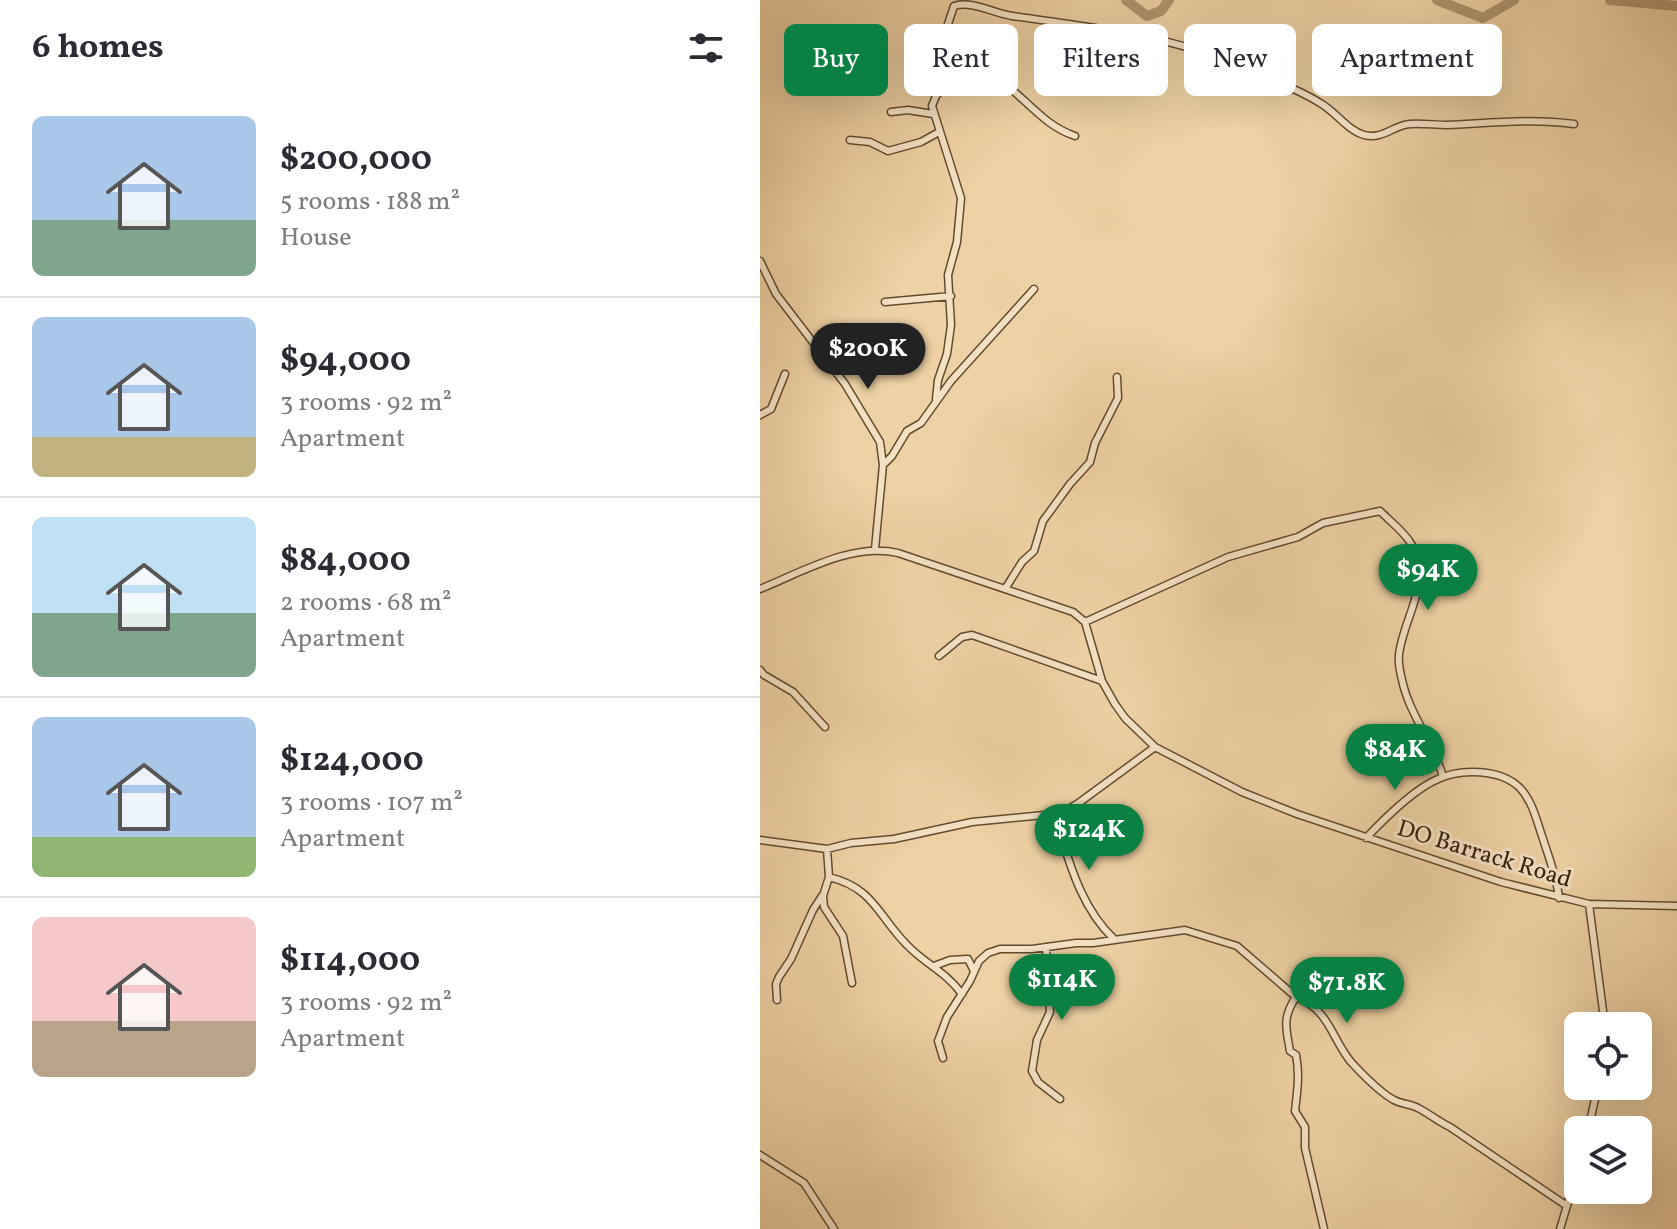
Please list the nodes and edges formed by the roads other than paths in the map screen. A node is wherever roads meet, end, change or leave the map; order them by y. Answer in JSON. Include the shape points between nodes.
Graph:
{"nodes":[{"id":1,"x":948,"y":24,"type":"edge"},
{"id":2,"x":936,"y":96,"type":"edge"},
{"id":3,"x":1018,"y":96,"type":"edge"},
{"id":4,"x":891,"y":112,"type":"dead end"},
{"id":5,"x":933,"y":114,"type":"junction"},
{"id":6,"x":1574,"y":124,"type":"dead end"},
{"id":7,"x":939,"y":132,"type":"junction"},
{"id":8,"x":1075,"y":136,"type":"dead end"},
{"id":9,"x":850,"y":140,"type":"dead end"},
{"id":10,"x":760,"y":261,"type":"edge"},
{"id":11,"x":1034,"y":289,"type":"dead end"},
{"id":12,"x":951,"y":296,"type":"junction"},
{"id":13,"x":885,"y":302,"type":"dead end"},
{"id":14,"x":785,"y":374,"type":"dead end"},
{"id":15,"x":1117,"y":377,"type":"dead end"},
{"id":16,"x":936,"y":399,"type":"junction"},
{"id":17,"x":760,"y":415,"type":"edge"},
{"id":18,"x":883,"y":465,"type":"junction"},
{"id":19,"x":875,"y":549,"type":"junction"},
{"id":20,"x":760,"y":589,"type":"edge"},
{"id":21,"x":1005,"y":589,"type":"junction"},
{"id":22,"x":1085,"y":622,"type":"junction"},
{"id":23,"x":939,"y":656,"type":"dead end"},
{"id":24,"x":760,"y":670,"type":"edge"},
{"id":25,"x":1102,"y":681,"type":"junction"},
{"id":26,"x":825,"y":727,"type":"dead end"},
{"id":27,"x":1155,"y":747,"type":"junction"},
{"id":28,"x":1443,"y":777,"type":"junction"},
{"id":29,"x":1054,"y":814,"type":"junction"},
{"id":30,"x":1366,"y":838,"type":"junction"},
{"id":31,"x":760,"y":840,"type":"edge"},
{"id":32,"x":827,"y":849,"type":"junction"},
{"id":33,"x":829,"y":877,"type":"junction"},
{"id":34,"x":823,"y":896,"type":"junction"},
{"id":35,"x":1559,"y":898,"type":"junction"},
{"id":36,"x":1589,"y":904,"type":"junction"},
{"id":37,"x":1677,"y":906,"type":"edge"},
{"id":38,"x":1114,"y":939,"type":"junction"},
{"id":39,"x":1046,"y":947,"type":"junction"},
{"id":40,"x":934,"y":966,"type":"junction"},
{"id":41,"x":974,"y":971,"type":"junction"},
{"id":42,"x":852,"y":983,"type":"dead end"},
{"id":43,"x":962,"y":994,"type":"junction"},
{"id":44,"x":1296,"y":997,"type":"junction"},
{"id":45,"x":777,"y":1000,"type":"dead end"},
{"id":46,"x":1603,"y":1012,"type":"edge"},
{"id":47,"x":943,"y":1058,"type":"dead end"},
{"id":48,"x":1060,"y":1099,"type":"dead end"},
{"id":49,"x":760,"y":1155,"type":"edge"},
{"id":50,"x":1567,"y":1206,"type":"joint"},
{"id":51,"x":834,"y":1229,"type":"edge"},
{"id":52,"x":1324,"y":1229,"type":"edge"},
{"id":53,"x":1560,"y":1229,"type":"edge"}],
"edges":[{"from":1,"to":6,"type":"street","via":[[961,2],[1140,36],[1216,57],[1322,103],[1364,135],[1379,136],[1408,124]]},
{"from":2,"to":5,"type":"street"},
{"from":3,"to":8,"type":"street"},
{"from":4,"to":5,"type":"street"},
{"from":5,"to":7,"type":"street"},
{"from":7,"to":9,"type":"street","via":[[888,151]]},
{"from":7,"to":12,"type":"street","via":[[961,198],[948,275]]},
{"from":10,"to":18,"type":"street","via":[[776,294],[870,423]]},
{"from":11,"to":16,"type":"street"},
{"from":12,"to":13,"type":"street"},
{"from":12,"to":16,"type":"street","via":[[947,354]]},
{"from":14,"to":17,"type":"street","via":[[771,409]]},
{"from":15,"to":21,"type":"street","via":[[1118,398],[1090,462],[1043,521],[1034,551]]},
{"from":16,"to":18,"type":"street","via":[[932,411],[907,431]]},
{"from":18,"to":19,"type":"street"},
{"from":19,"to":20,"type":"street"},
{"from":19,"to":21,"type":"street"},
{"from":21,"to":22,"type":"street","via":[[1073,612]]},
{"from":22,"to":25,"type":"street","name":"DO Barrack Road"},
{"from":22,"to":28,"type":"street","via":[[1228,557],[1298,537],[1323,523],[1380,511],[1409,539],[1418,557],[1415,606],[1399,657],[1407,695]]},
{"from":23,"to":25,"type":"street","via":[[972,635]]},
{"from":24,"to":26,"type":"street","via":[[793,692]]},
{"from":25,"to":27,"type":"street","name":"DO Barrack Road","via":[[1125,718]]},
{"from":27,"to":29,"type":"street","via":[[1080,802]]},
{"from":27,"to":30,"type":"street","name":"DO Barrack Road","via":[[1242,792]]},
{"from":28,"to":30,"type":"street"},
{"from":28,"to":35,"type":"street","via":[[1490,773],[1519,787],[1535,813]]},
{"from":29,"to":32,"type":"street","via":[[972,822]]},
{"from":29,"to":38,"type":"street","via":[[1082,896]]},
{"from":30,"to":35,"type":"street","name":"DO Barrack Road"},
{"from":31,"to":32,"type":"street"},
{"from":32,"to":33,"type":"street"},
{"from":33,"to":34,"type":"street"},
{"from":33,"to":40,"type":"street","via":[[865,893],[908,946]]},
{"from":34,"to":42,"type":"street","via":[[824,907],[843,936]]},
{"from":34,"to":45,"type":"street","via":[[779,977]]},
{"from":35,"to":36,"type":"street","name":"DO Barrack Road"},
{"from":36,"to":37,"type":"street"},
{"from":36,"to":46,"type":"street","name":"DO Barrack Road"},
{"from":38,"to":39,"type":"street"},
{"from":38,"to":44,"type":"street","via":[[1185,930],[1209,936],[1237,946]]},
{"from":39,"to":41,"type":"street","via":[[988,953]]},
{"from":39,"to":48,"type":"street","via":[[1050,1012],[1037,1040],[1032,1071]]},
{"from":40,"to":41,"type":"street","via":[[968,959]]},
{"from":40,"to":43,"type":"street"},
{"from":41,"to":43,"type":"street"},
{"from":43,"to":47,"type":"street","via":[[939,1036]]},
{"from":44,"to":50,"type":"street","via":[[1326,1018],[1351,1062],[1388,1096],[1450,1127]]},
{"from":44,"to":52,"type":"street","via":[[1285,1022],[1297,1061],[1295,1111],[1305,1127]]},
{"from":49,"to":51,"type":"street","via":[[804,1183]]},
{"from":50,"to":53,"type":"street"}]}
